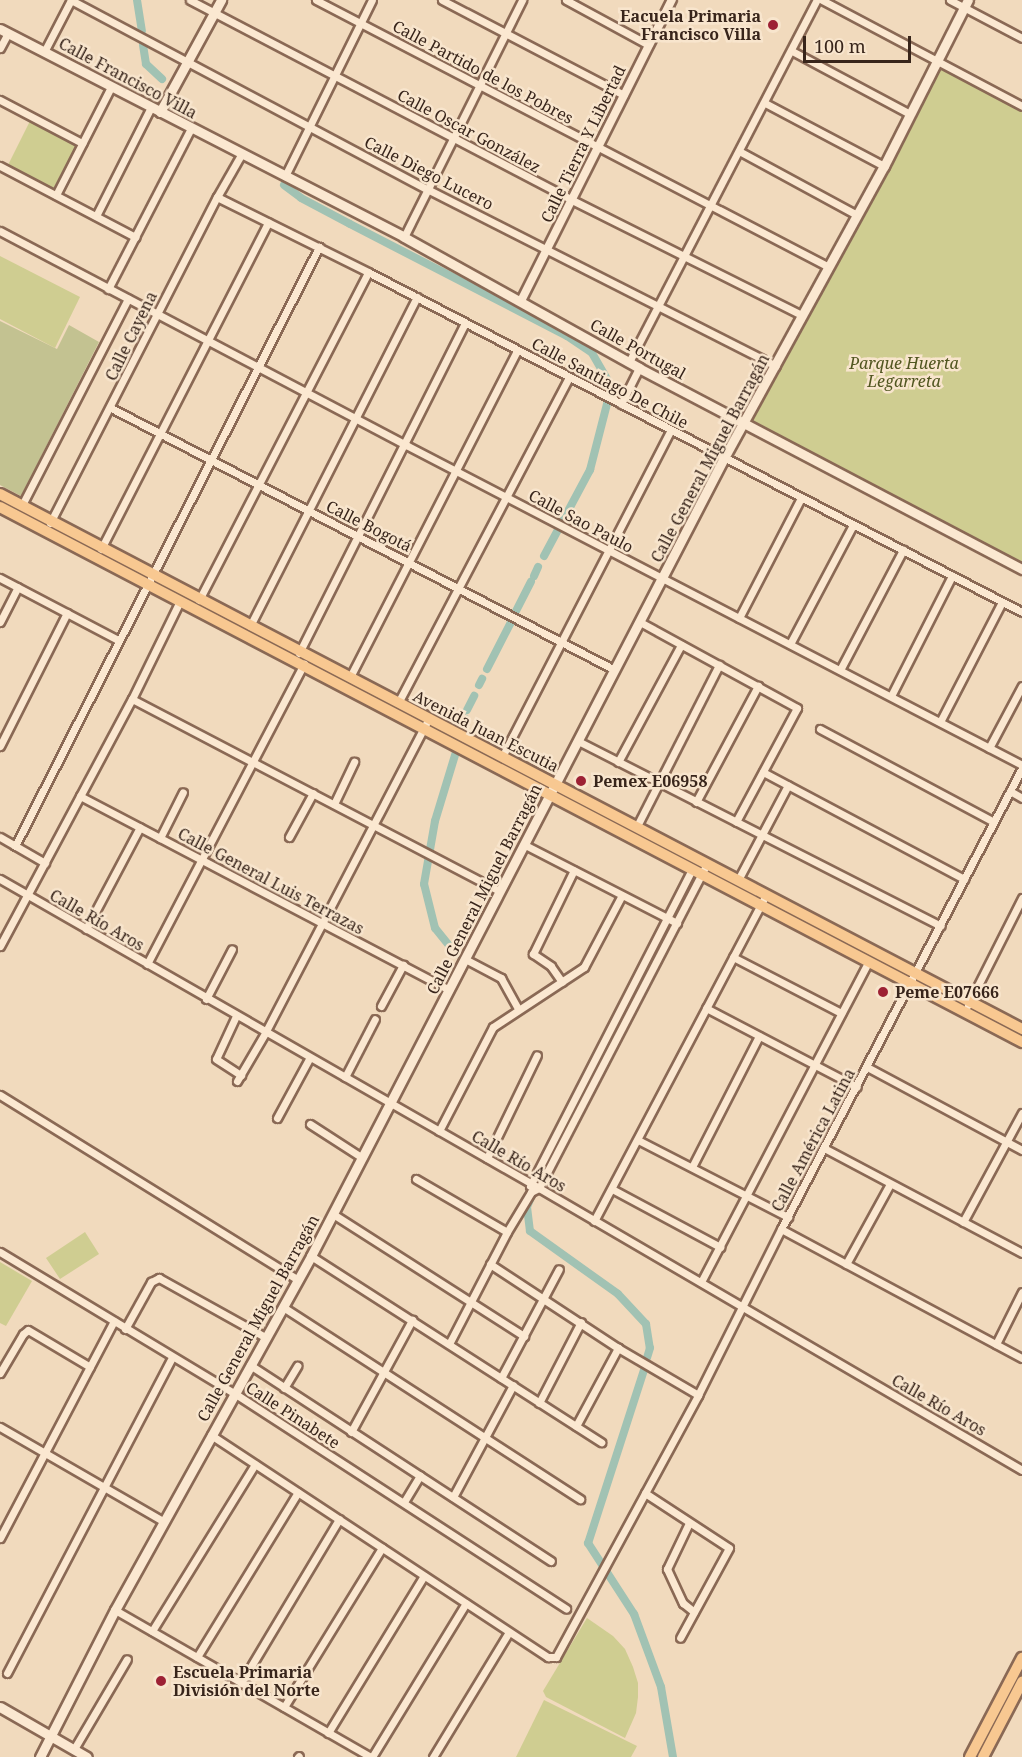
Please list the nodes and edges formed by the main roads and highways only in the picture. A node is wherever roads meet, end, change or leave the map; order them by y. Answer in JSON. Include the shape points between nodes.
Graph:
{"nodes":[{"id":1,"x":221,"y":0,"type":"edge"},
{"id":2,"x":966,"y":4,"type":"edge"},
{"id":3,"x":4,"y":31,"type":"edge"},
{"id":4,"x":156,"y":109,"type":"junction"},
{"id":5,"x":241,"y":155,"type":"joint"},
{"id":6,"x":743,"y":423,"type":"junction"},
{"id":7,"x":0,"y":494,"type":"edge"},
{"id":8,"x":0,"y":507,"type":"edge"},
{"id":9,"x":48,"y":526,"type":"junction"},
{"id":10,"x":1022,"y":569,"type":"edge"},
{"id":11,"x":148,"y":579,"type":"junction"},
{"id":12,"x":302,"y":658,"type":"junction"},
{"id":13,"x":427,"y":723,"type":"junction"},
{"id":14,"x":463,"y":742,"type":"junction"},
{"id":15,"x":553,"y":789,"type":"junction"},
{"id":16,"x":700,"y":867,"type":"junction"},
{"id":17,"x":764,"y":900,"type":"junction"},
{"id":18,"x":914,"y":979,"type":"junction"},
{"id":19,"x":1022,"y":1029,"type":"edge"},
{"id":20,"x":1022,"y":1042,"type":"edge"},
{"id":21,"x":1022,"y":1658,"type":"edge"},
{"id":22,"x":1022,"y":1682,"type":"edge"},
{"id":23,"x":0,"y":1707,"type":"edge"},
{"id":24,"x":49,"y":1734,"type":"junction"},
{"id":25,"x":40,"y":1757,"type":"edge"},
{"id":26,"x":87,"y":1757,"type":"edge"},
{"id":27,"x":970,"y":1757,"type":"edge"},
{"id":28,"x":983,"y":1757,"type":"edge"}],
"edges":[{"from":1,"to":4,"type":"main road","via":[[188,62]]},
{"from":2,"to":6,"type":"main road","name":"Calle General Miguel Barragán","via":[[884,166]]},
{"from":3,"to":4,"type":"main road","name":"Calle Francisco Villa"},
{"from":4,"to":5,"type":"main road","name":"Calle Francisco Villa"},
{"from":5,"to":6,"type":"main road","name":"Calle Portugal","via":[[404,237]]},
{"from":6,"to":10,"type":"main road","name":"Calle Portugal"},
{"from":6,"to":15,"type":"main road","name":"Calle General Miguel Barragán"},
{"from":7,"to":9,"type":"main road","name":"Avenida Juan Escutia","via":[[22,505]]},
{"from":8,"to":9,"type":"main road","name":"Avenida Juan Escutia"},
{"from":9,"to":11,"type":"main road","name":"Avenida Juan Escutia"},
{"from":9,"to":11,"type":"main road","name":"Avenida Juan Escutia","via":[[101,549]]},
{"from":11,"to":12,"type":"main road","name":"Avenida Juan Escutia","via":[[250,626]]},
{"from":11,"to":12,"type":"main road","name":"Avenida Juan Escutia","via":[[180,601]]},
{"from":12,"to":13,"type":"main road","name":"Avenida Juan Escutia"},
{"from":12,"to":13,"type":"main road","name":"Avenida Juan Escutia","via":[[350,677]]},
{"from":13,"to":14,"type":"main road","name":"Avenida Juan Escutia"},
{"from":14,"to":15,"type":"main road","name":"Avenida Juan Escutia"},
{"from":14,"to":15,"type":"main road","name":"Avenida Juan Escutia","via":[[503,755]]},
{"from":15,"to":16,"type":"main road","name":"Avenida Juan Escutia"},
{"from":15,"to":16,"type":"main road","name":"Avenida Juan Escutia","via":[[636,826]]},
{"from":15,"to":24,"type":"main road","name":"Calle General Miguel Barragán","via":[[311,1256]]},
{"from":16,"to":17,"type":"main road","name":"Avenida Juan Escutia"},
{"from":16,"to":17,"type":"main road","name":"Avenida Juan Escutia","via":[[738,880]]},
{"from":17,"to":18,"type":"main road","name":"Avenida Juan Escutia"},
{"from":17,"to":18,"type":"main road","name":"Avenida Juan Escutia","via":[[868,962]]},
{"from":18,"to":19,"type":"main road","name":"Avenida Juan Escutia"},
{"from":18,"to":20,"type":"main road","name":"Avenida Juan Escutia","via":[[964,1013]]},
{"from":21,"to":27,"type":"main road"},
{"from":22,"to":28,"type":"main road"},
{"from":23,"to":24,"type":"main road"},
{"from":24,"to":25,"type":"main road","name":"Calle General Miguel Barragán"},
{"from":24,"to":26,"type":"main road"}]}
